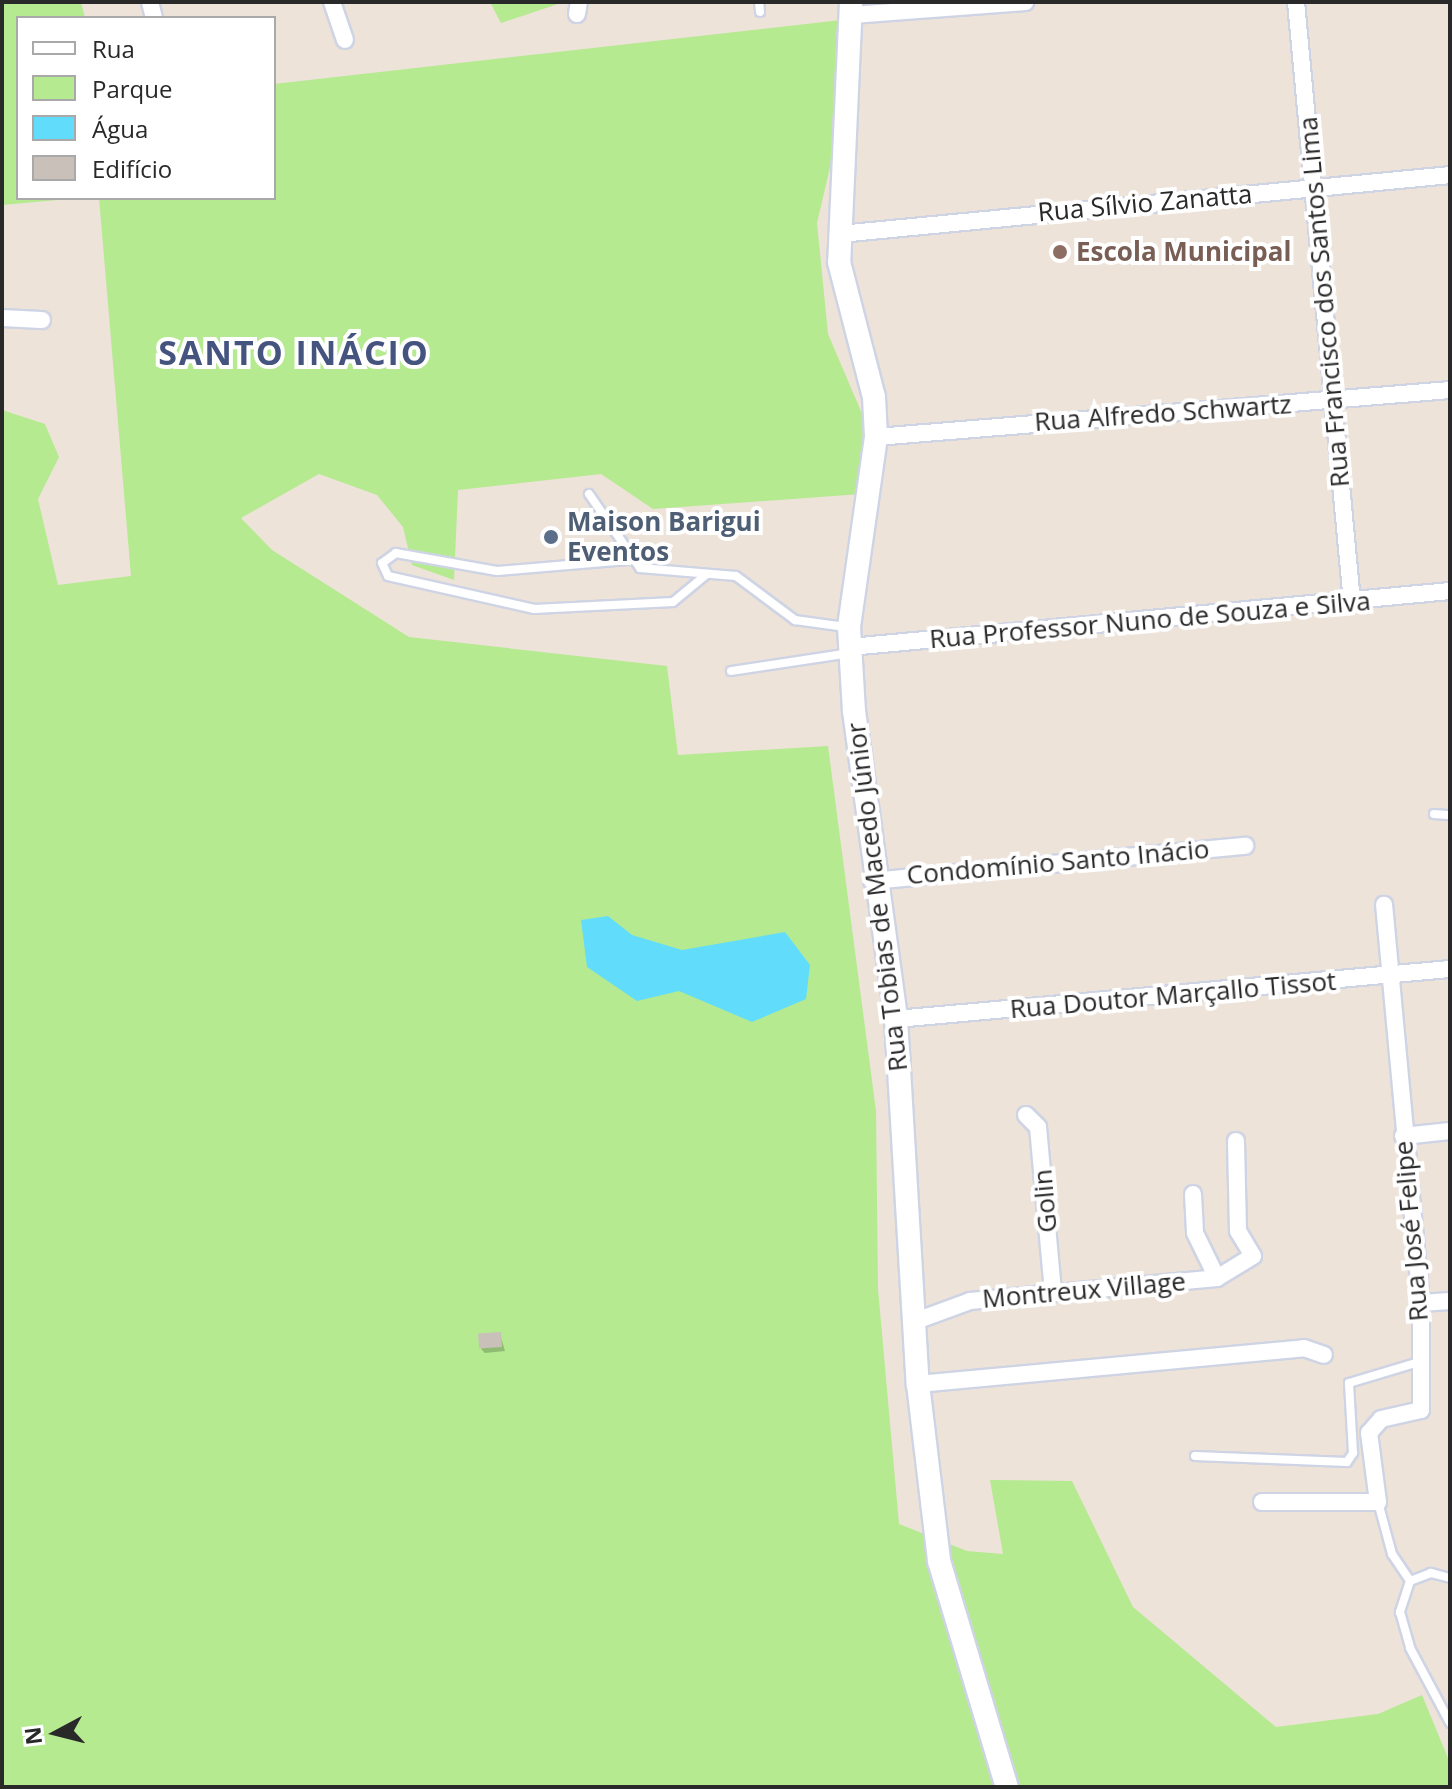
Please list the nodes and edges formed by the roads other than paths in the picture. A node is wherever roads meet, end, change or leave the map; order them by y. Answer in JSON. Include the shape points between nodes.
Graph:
{"nodes":[{"id":1,"x":332,"y":2,"type":"edge"},
{"id":2,"x":759,"y":2,"type":"edge"},
{"id":3,"x":1026,"y":2,"type":"edge"},
{"id":4,"x":1296,"y":2,"type":"edge"},
{"id":5,"x":851,"y":8,"type":"edge"},
{"id":6,"x":760,"y":12,"type":"dead end"},
{"id":7,"x":345,"y":40,"type":"dead end"},
{"id":8,"x":1450,"y":175,"type":"edge"},
{"id":9,"x":1315,"y":188,"type":"junction"},
{"id":10,"x":840,"y":234,"type":"junction"},
{"id":11,"x":2,"y":318,"type":"edge"},
{"id":12,"x":42,"y":320,"type":"dead end"},
{"id":13,"x":1450,"y":390,"type":"edge"},
{"id":14,"x":1332,"y":400,"type":"junction"},
{"id":15,"x":876,"y":437,"type":"junction"},
{"id":16,"x":589,"y":494,"type":"dead end"},
{"id":17,"x":628,"y":560,"type":"junction"},
{"id":18,"x":707,"y":574,"type":"junction"},
{"id":19,"x":1450,"y":591,"type":"edge"},
{"id":20,"x":1352,"y":602,"type":"junction"},
{"id":21,"x":850,"y":642,"type":"junction"},
{"id":22,"x":731,"y":671,"type":"dead end"},
{"id":23,"x":1434,"y":814,"type":"dead end"},
{"id":24,"x":1450,"y":815,"type":"edge"},
{"id":25,"x":1245,"y":846,"type":"dead end"},
{"id":26,"x":872,"y":881,"type":"junction"},
{"id":27,"x":1384,"y":905,"type":"dead end"},
{"id":28,"x":1450,"y":969,"type":"edge"},
{"id":29,"x":1390,"y":975,"type":"junction"},
{"id":30,"x":896,"y":1019,"type":"junction"},
{"id":31,"x":1026,"y":1115,"type":"dead end"},
{"id":32,"x":1450,"y":1131,"type":"edge"},
{"id":33,"x":1403,"y":1136,"type":"junction"},
{"id":34,"x":1236,"y":1141,"type":"dead end"},
{"id":35,"x":1193,"y":1194,"type":"dead end"},
{"id":36,"x":1217,"y":1278,"type":"junction"},
{"id":37,"x":1053,"y":1292,"type":"junction"},
{"id":38,"x":1450,"y":1301,"type":"edge"},
{"id":39,"x":1421,"y":1303,"type":"junction"},
{"id":40,"x":913,"y":1322,"type":"junction"},
{"id":41,"x":1324,"y":1355,"type":"dead end"},
{"id":42,"x":1419,"y":1362,"type":"junction"},
{"id":43,"x":918,"y":1384,"type":"junction"},
{"id":44,"x":1195,"y":1456,"type":"dead end"},
{"id":45,"x":1262,"y":1502,"type":"dead end"},
{"id":46,"x":1378,"y":1502,"type":"junction"},
{"id":47,"x":1450,"y":1578,"type":"edge"},
{"id":48,"x":1410,"y":1581,"type":"junction"},
{"id":49,"x":1450,"y":1723,"type":"edge"},
{"id":50,"x":1007,"y":1787,"type":"edge"}],
"edges":[{"from":1,"to":7,"type":"street"},
{"from":2,"to":6,"type":"lane"},
{"from":3,"to":5,"type":"street"},
{"from":4,"to":9,"type":"street","name":"Rua Francisco dos Santos Lima"},
{"from":5,"to":10,"type":"street","name":"Rua Tobias de Macedo Júnior"},
{"from":8,"to":9,"type":"street","name":"Rua Sílvio Zanatta"},
{"from":9,"to":10,"type":"street","name":"Rua Sílvio Zanatta"},
{"from":9,"to":14,"type":"street","name":"Rua Francisco dos Santos Lima"},
{"from":10,"to":15,"type":"street","name":"Rua Tobias de Macedo Júnior","via":[[843,294],[874,397]]},
{"from":11,"to":12,"type":"street"},
{"from":13,"to":14,"type":"street","name":"Rua Alfredo Schwartz"},
{"from":14,"to":15,"type":"street","name":"Rua Alfredo Schwartz"},
{"from":14,"to":20,"type":"street","name":"Rua Francisco dos Santos Lima"},
{"from":15,"to":21,"type":"street","name":"Rua Tobias de Macedo Júnior"},
{"from":16,"to":17,"type":"lane","via":[[607,511]]},
{"from":17,"to":18,"type":"lane"},
{"from":17,"to":18,"type":"lane","via":[[497,571],[396,553],[382,563],[388,576],[534,609],[673,602]]},
{"from":18,"to":21,"type":"lane","via":[[736,576],[795,620]]},
{"from":19,"to":20,"type":"street","name":"Rua Professor Nuno de Souza e Silva"},
{"from":20,"to":21,"type":"street","name":"Rua Professor Nuno de Souza e Silva"},
{"from":21,"to":22,"type":"lane"},
{"from":21,"to":26,"type":"street","name":"Rua Tobias de Macedo Júnior"},
{"from":23,"to":24,"type":"lane"},
{"from":25,"to":26,"type":"street","name":"Condomínio Santo Inácio"},
{"from":26,"to":30,"type":"street","name":"Rua Tobias de Macedo Júnior"},
{"from":27,"to":29,"type":"street","name":"Rua José Felipe"},
{"from":28,"to":29,"type":"street","name":"Rua Doutor Marçallo Tissot"},
{"from":29,"to":30,"type":"street","name":"Rua Doutor Marçallo Tissot"},
{"from":29,"to":33,"type":"street","name":"Rua José Felipe"},
{"from":30,"to":40,"type":"street","name":"Rua Tobias de Macedo Júnior"},
{"from":31,"to":37,"type":"street","name":"Golin","via":[[1038,1127]]},
{"from":32,"to":33,"type":"street"},
{"from":33,"to":39,"type":"street","name":"Rua José Felipe"},
{"from":34,"to":36,"type":"street","name":"Montreux Village","via":[[1238,1231],[1253,1256]]},
{"from":35,"to":36,"type":"street","via":[[1195,1233]]},
{"from":36,"to":37,"type":"street","name":"Montreux Village"},
{"from":37,"to":40,"type":"street","name":"Montreux Village","via":[[970,1301]]},
{"from":38,"to":39,"type":"street"},
{"from":39,"to":42,"type":"street","name":"Rua José Felipe"},
{"from":40,"to":43,"type":"street","name":"Rua Tobias de Macedo Júnior"},
{"from":41,"to":43,"type":"street","via":[[1304,1348]]},
{"from":42,"to":44,"type":"lane","via":[[1349,1383],[1353,1453],[1347,1462]]},
{"from":42,"to":46,"type":"street","name":"Rua José Felipe","via":[[1421,1410],[1381,1419],[1369,1433]]},
{"from":43,"to":50,"type":"street","name":"Rua Tobias de Macedo Júnior","via":[[939,1561]]},
{"from":45,"to":46,"type":"street"},
{"from":46,"to":48,"type":"lane","name":"Rua José Felipe","via":[[1398,1564]]},
{"from":47,"to":48,"type":"lane","via":[[1431,1573]]},
{"from":48,"to":49,"type":"lane","via":[[1400,1612],[1410,1648]]}]}
